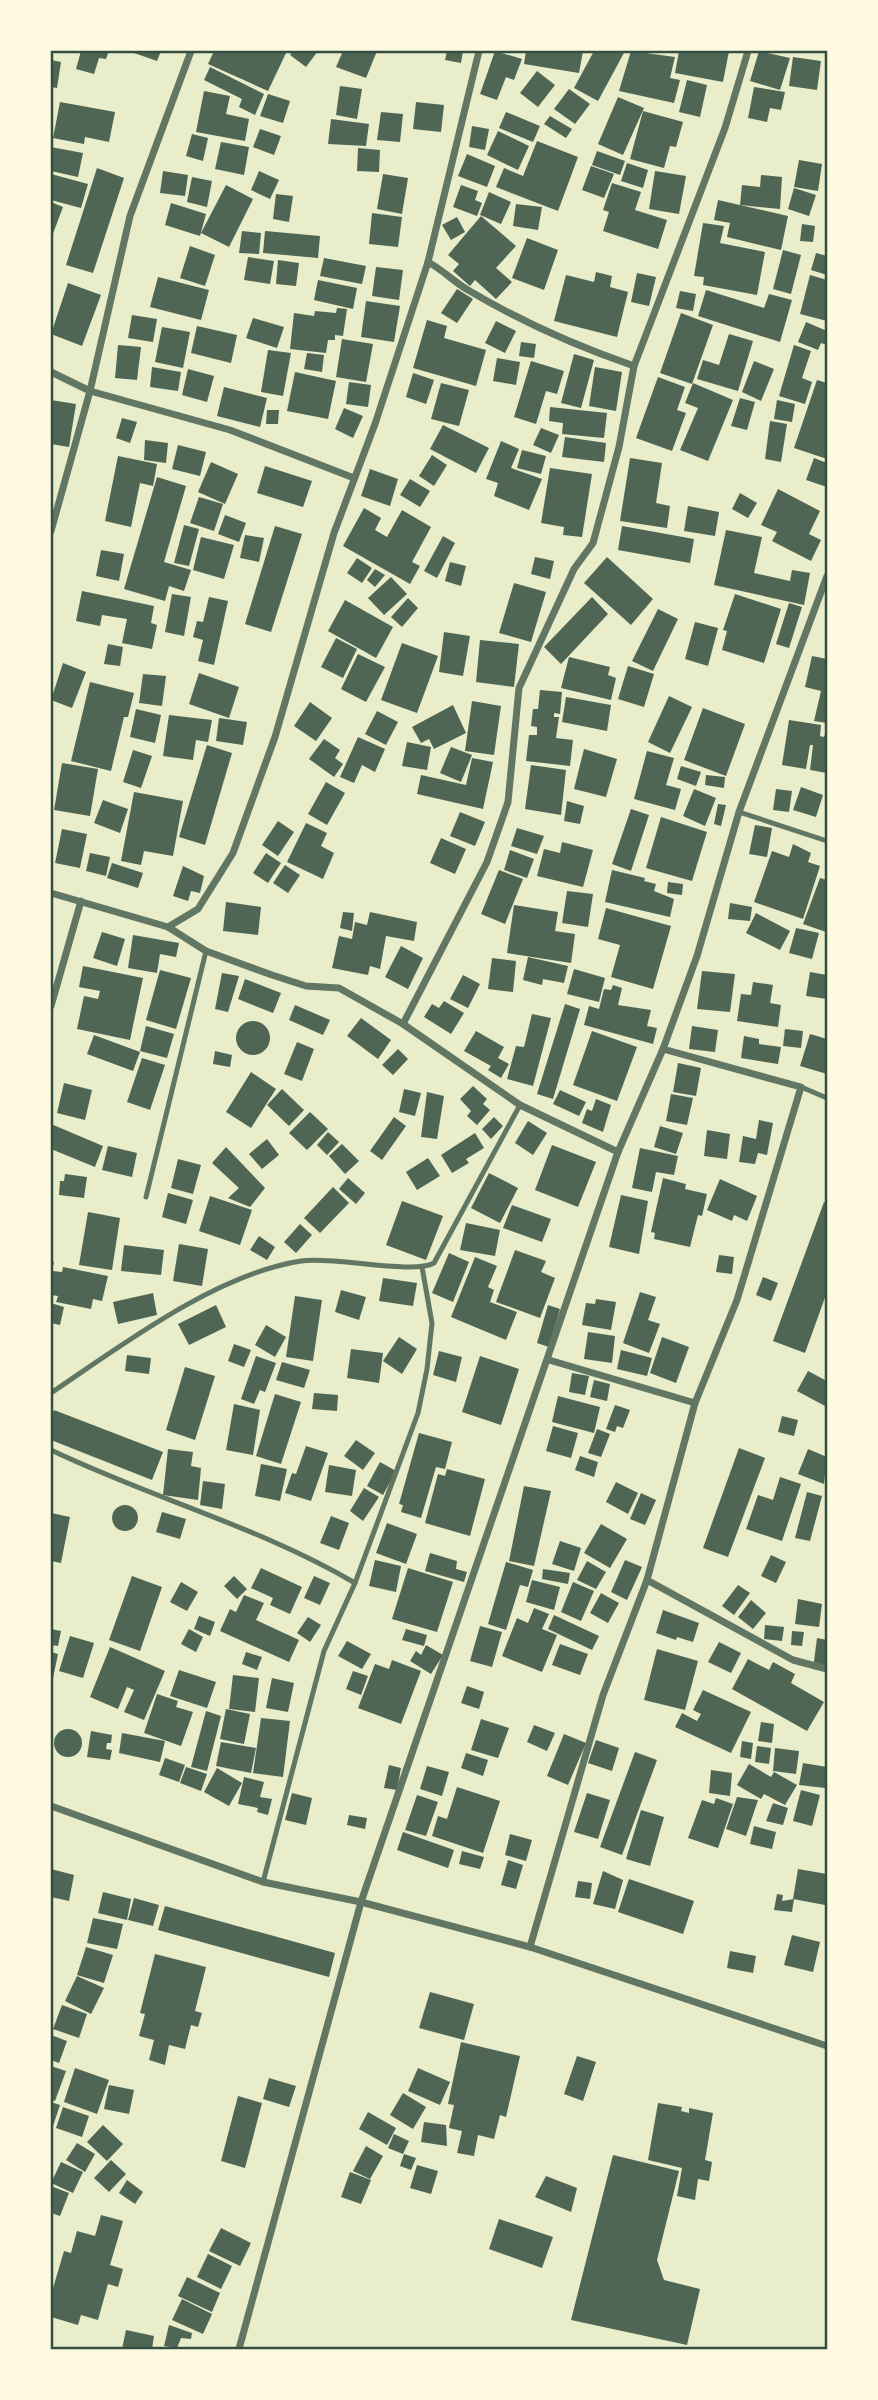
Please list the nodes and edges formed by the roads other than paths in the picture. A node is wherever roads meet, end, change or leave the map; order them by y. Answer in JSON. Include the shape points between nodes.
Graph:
{"nodes":[{"id":1,"x":191,"y":51,"type":"edge"},
{"id":2,"x":479,"y":51,"type":"edge"},
{"id":3,"x":748,"y":51,"type":"edge"},
{"id":4,"x":428,"y":262,"type":"junction"},
{"id":5,"x":634,"y":366,"type":"junction"},
{"id":6,"x":51,"y":372,"type":"edge"},
{"id":7,"x":90,"y":391,"type":"junction"},
{"id":8,"x":354,"y":478,"type":"junction"},
{"id":9,"x":51,"y":531,"type":"edge"},
{"id":10,"x":827,"y":576,"type":"edge"},
{"id":11,"x":739,"y":812,"type":"junction"},
{"id":12,"x":827,"y":841,"type":"edge"},
{"id":13,"x":51,"y":893,"type":"edge"},
{"id":14,"x":82,"y":901,"type":"junction"},
{"id":15,"x":168,"y":927,"type":"junction"},
{"id":16,"x":206,"y":951,"type":"junction"},
{"id":17,"x":51,"y":1006,"type":"edge"},
{"id":18,"x":403,"y":1024,"type":"junction"},
{"id":19,"x":663,"y":1049,"type":"junction"},
{"id":20,"x":801,"y":1087,"type":"junction"},
{"id":21,"x":827,"y":1098,"type":"edge"},
{"id":22,"x":520,"y":1105,"type":"junction"},
{"id":23,"x":618,"y":1152,"type":"junction"},
{"id":24,"x":146,"y":1197,"type":"dead end"},
{"id":25,"x":422,"y":1267,"type":"junction"},
{"id":26,"x":549,"y":1360,"type":"junction"},
{"id":27,"x":51,"y":1393,"type":"edge"},
{"id":28,"x":695,"y":1403,"type":"junction"},
{"id":29,"x":51,"y":1450,"type":"edge"},
{"id":30,"x":647,"y":1580,"type":"junction"},
{"id":31,"x":355,"y":1583,"type":"junction"},
{"id":32,"x":827,"y":1670,"type":"edge"},
{"id":33,"x":51,"y":1806,"type":"edge"},
{"id":34,"x":263,"y":1882,"type":"junction"},
{"id":35,"x":361,"y":1902,"type":"junction"},
{"id":36,"x":530,"y":1947,"type":"junction"},
{"id":37,"x":827,"y":2046,"type":"edge"},
{"id":38,"x":239,"y":2349,"type":"edge"}],
"edges":[{"from":1,"to":7,"type":"street","via":[[130,216]]},
{"from":2,"to":4,"type":"street"},
{"from":3,"to":5,"type":"street","via":[[724,128]]},
{"from":4,"to":5,"type":"street","via":[[466,289],[529,322],[579,347]]},
{"from":4,"to":8,"type":"street"},
{"from":5,"to":18,"type":"street","via":[[620,447],[593,543],[574,569],[519,688],[508,802],[487,862]]},
{"from":6,"to":7,"type":"street"},
{"from":7,"to":8,"type":"street","via":[[230,430]]},
{"from":7,"to":9,"type":"street"},
{"from":8,"to":15,"type":"street","via":[[275,737],[233,853],[198,909]]},
{"from":10,"to":11,"type":"street"},
{"from":11,"to":12,"type":"lane"},
{"from":11,"to":19,"type":"street","via":[[697,956]]},
{"from":13,"to":14,"type":"street"},
{"from":14,"to":15,"type":"street"},
{"from":14,"to":17,"type":"street"},
{"from":15,"to":16,"type":"street"},
{"from":16,"to":18,"type":"street","via":[[306,986],[339,988]]},
{"from":16,"to":24,"type":"lane"},
{"from":18,"to":22,"type":"street"},
{"from":19,"to":20,"type":"street"},
{"from":19,"to":23,"type":"street"},
{"from":20,"to":21,"type":"lane"},
{"from":20,"to":28,"type":"street","via":[[737,1300]]},
{"from":22,"to":23,"type":"street"},
{"from":22,"to":25,"type":"lane","via":[[434,1263]]},
{"from":23,"to":26,"type":"street"},
{"from":25,"to":27,"type":"lane","via":[[333,1259],[260,1271],[176,1311]]},
{"from":25,"to":31,"type":"lane","via":[[432,1323],[418,1413]]},
{"from":26,"to":28,"type":"street"},
{"from":26,"to":35,"type":"street"},
{"from":28,"to":30,"type":"street"},
{"from":29,"to":31,"type":"lane","via":[[314,1559]]},
{"from":30,"to":32,"type":"street","via":[[793,1660]]},
{"from":30,"to":36,"type":"street","via":[[603,1695]]},
{"from":31,"to":34,"type":"lane","via":[[324,1651]]},
{"from":33,"to":34,"type":"street"},
{"from":34,"to":35,"type":"street"},
{"from":35,"to":36,"type":"street"},
{"from":35,"to":38,"type":"street"},
{"from":36,"to":37,"type":"street"}]}
